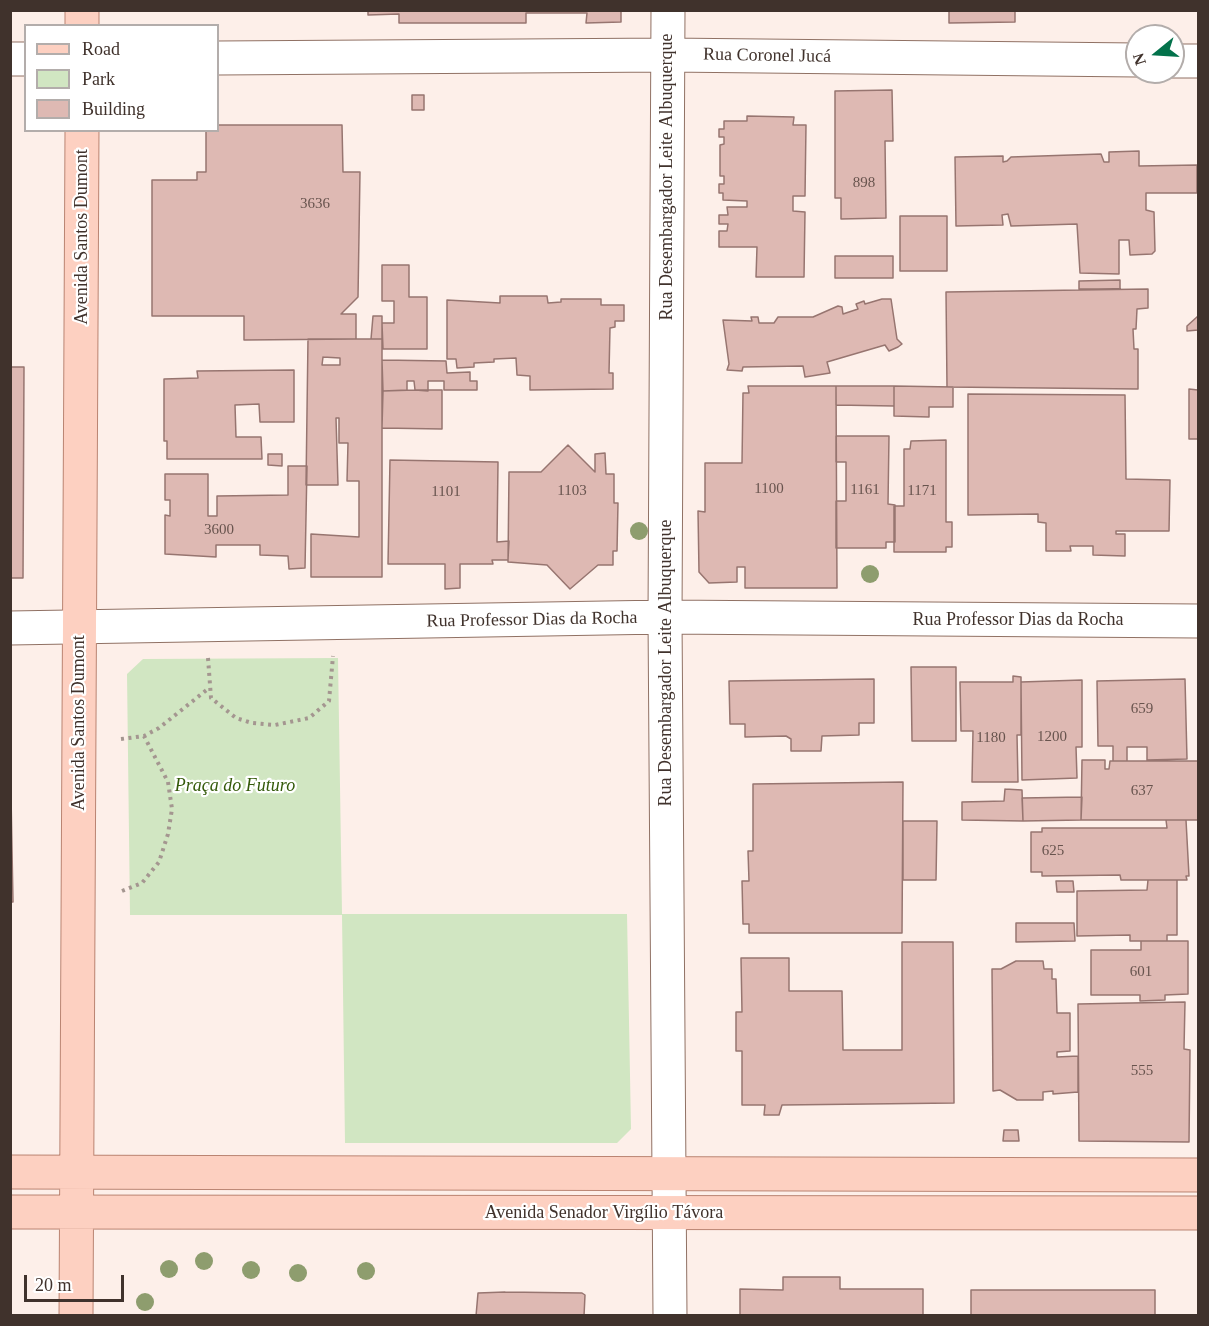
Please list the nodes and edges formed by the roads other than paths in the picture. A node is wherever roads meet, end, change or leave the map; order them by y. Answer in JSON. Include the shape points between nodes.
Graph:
{"nodes":[{"id":1,"x":668,"y":10,"type":"edge"},
{"id":2,"x":668,"y":55,"type":"junction"},
{"id":3,"x":219,"y":58,"type":"edge"},
{"id":4,"x":1125,"y":60,"type":"edge"},
{"id":5,"x":82,"y":132,"type":"edge"},
{"id":6,"x":665,"y":617,"type":"junction"},
{"id":7,"x":1198,"y":621,"type":"edge"},
{"id":8,"x":10,"y":628,"type":"edge"},
{"id":9,"x":80,"y":628,"type":"junction"},
{"id":10,"x":10,"y":1172,"type":"edge"},
{"id":11,"x":76,"y":1172,"type":"junction"},
{"id":12,"x":670,"y":1175,"type":"junction"},
{"id":13,"x":1198,"y":1175,"type":"edge"},
{"id":14,"x":10,"y":1212,"type":"edge"},
{"id":15,"x":76,"y":1212,"type":"junction"},
{"id":16,"x":670,"y":1212,"type":"junction"},
{"id":17,"x":1198,"y":1213,"type":"edge"},
{"id":18,"x":76,"y":1316,"type":"edge"},
{"id":19,"x":670,"y":1316,"type":"edge"}],
"edges":[{"from":1,"to":2,"type":"street","name":"Rua Desembargador Leite Albuquerque"},
{"from":2,"to":3,"type":"street","name":"Rua Coronel Jucá"},
{"from":2,"to":4,"type":"street","name":"Rua Coronel Jucá"},
{"from":2,"to":6,"type":"street","name":"Rua Desembargador Leite Albuquerque"},
{"from":5,"to":9,"type":"main road","name":"Avenida Santos Dumont"},
{"from":6,"to":7,"type":"street","name":"Rua Professor Dias da Rocha"},
{"from":6,"to":9,"type":"street","name":"Rua Professor Dias da Rocha"},
{"from":6,"to":12,"type":"street","name":"Rua Desembargador Leite Albuquerque"},
{"from":8,"to":9,"type":"street","name":"Rua Professor Dias da Rocha"},
{"from":9,"to":11,"type":"main road","name":"Avenida Santos Dumont"},
{"from":10,"to":11,"type":"main road","name":"Avenida Senador Virgílio Távora"},
{"from":11,"to":12,"type":"main road","name":"Avenida Senador Virgílio Távora"},
{"from":11,"to":15,"type":"main road","name":"Avenida Santos Dumont"},
{"from":12,"to":13,"type":"main road","name":"Avenida Senador Virgílio Távora"},
{"from":12,"to":16,"type":"street","name":"Rua Desembargador Leite Albuquerque"},
{"from":14,"to":15,"type":"main road","name":"Avenida Senador Virgílio Távora"},
{"from":15,"to":16,"type":"main road","name":"Avenida Senador Virgílio Távora"},
{"from":15,"to":18,"type":"main road","name":"Avenida Santos Dumont"},
{"from":16,"to":17,"type":"main road","name":"Avenida Senador Virgílio Távora"},
{"from":16,"to":19,"type":"street","name":"Rua Desembargador Leite Albuquerque"}]}
